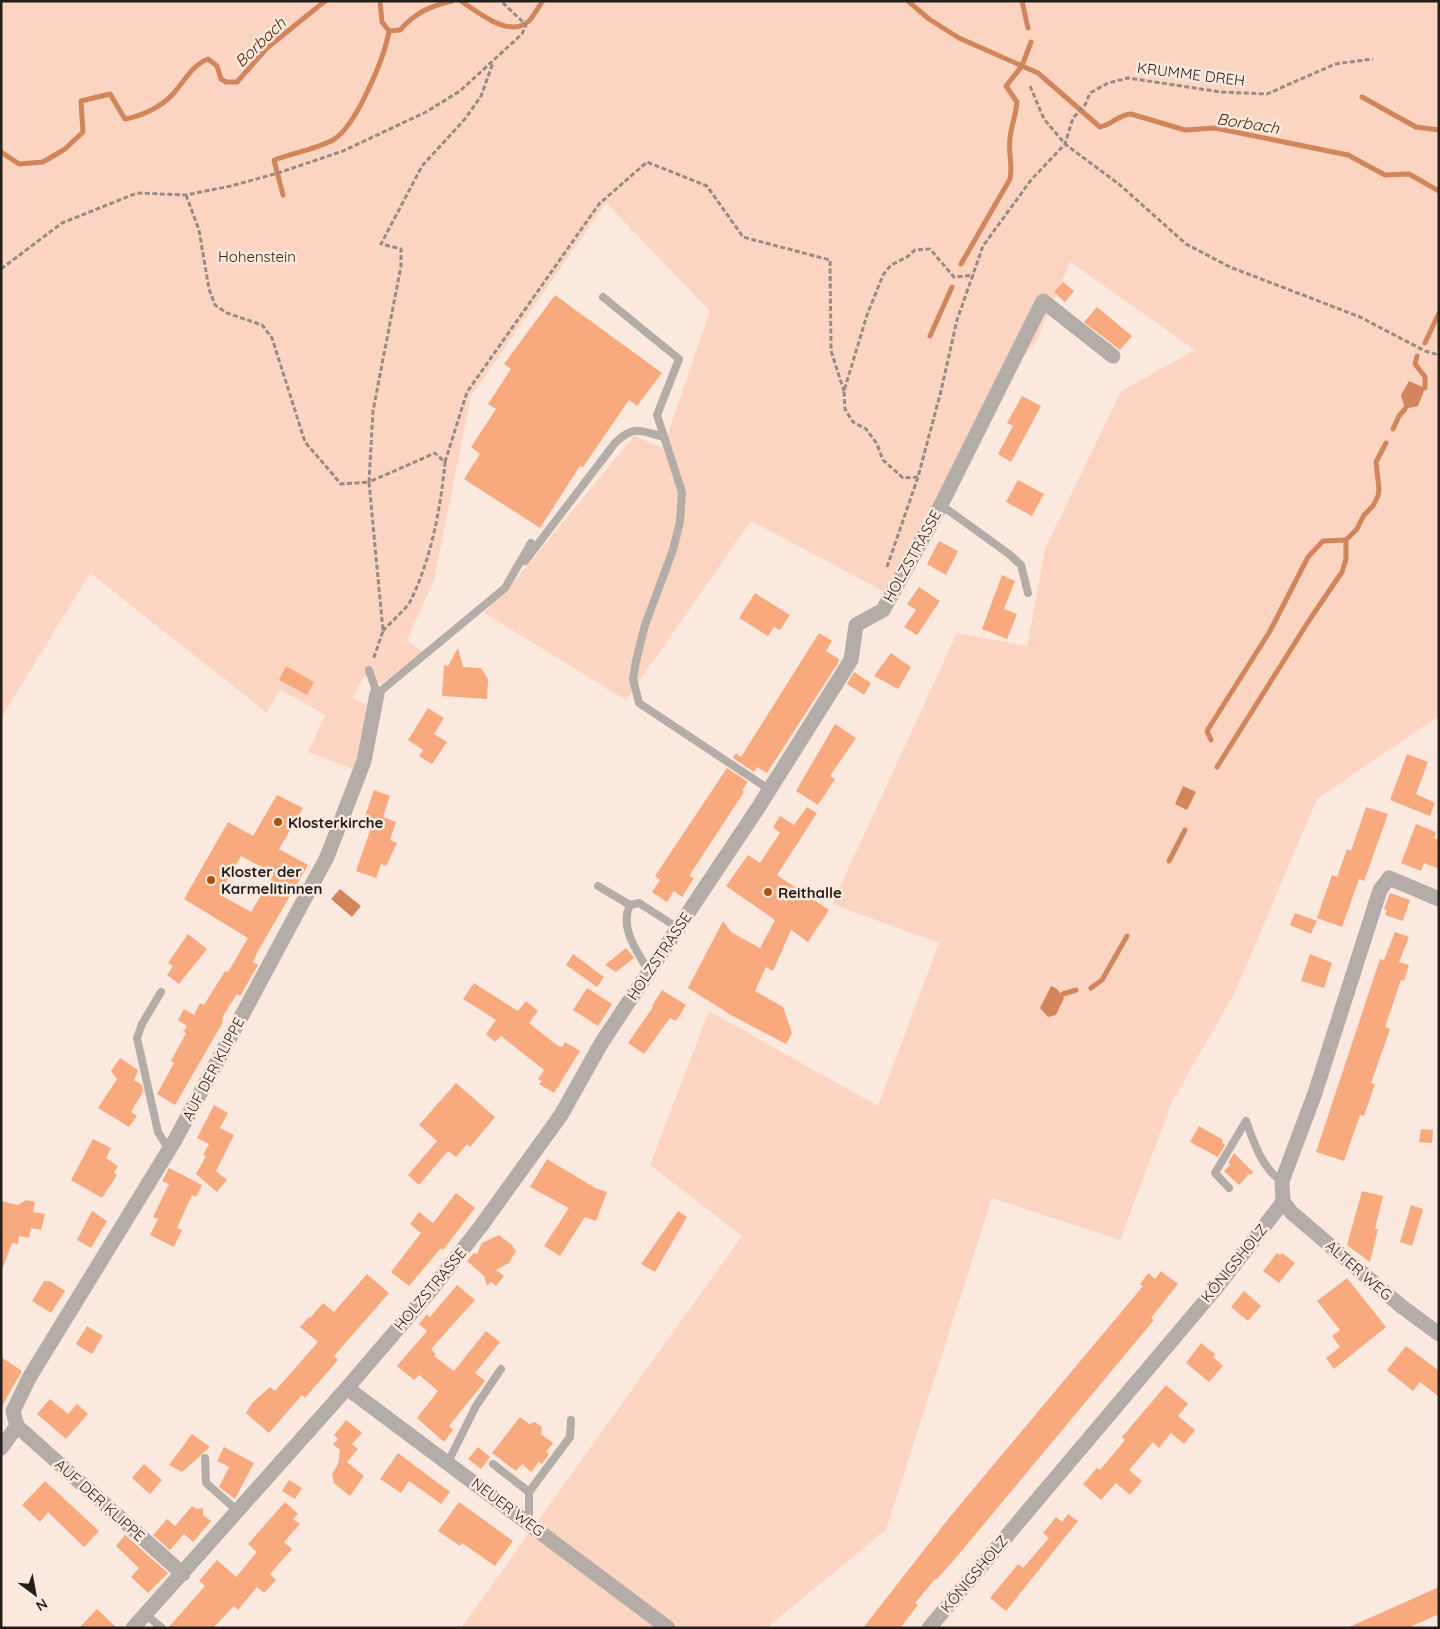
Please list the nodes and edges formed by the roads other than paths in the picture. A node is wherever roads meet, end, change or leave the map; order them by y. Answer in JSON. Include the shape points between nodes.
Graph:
{"nodes":[{"id":1,"x":603,"y":297,"type":"dead end"},
{"id":2,"x":1113,"y":356,"type":"dead end"},
{"id":3,"x":663,"y":437,"type":"junction"},
{"id":4,"x":941,"y":505,"type":"junction"},
{"id":5,"x":531,"y":543,"type":"dead end"},
{"id":6,"x":505,"y":588,"type":"junction"},
{"id":7,"x":1028,"y":593,"type":"dead end"},
{"id":8,"x":369,"y":670,"type":"road end"},
{"id":9,"x":376,"y":694,"type":"junction"},
{"id":10,"x":770,"y":790,"type":"junction"},
{"id":11,"x":598,"y":886,"type":"dead end"},
{"id":12,"x":1439,"y":899,"type":"edge"},
{"id":13,"x":630,"y":905,"type":"junction"},
{"id":14,"x":678,"y":928,"type":"junction"},
{"id":15,"x":648,"y":970,"type":"junction"},
{"id":16,"x":161,"y":992,"type":"dead end"},
{"id":17,"x":169,"y":1150,"type":"junction"},
{"id":18,"x":1282,"y":1181,"type":"junction"},
{"id":19,"x":1229,"y":1188,"type":"dead end"},
{"id":20,"x":1283,"y":1202,"type":"junction"},
{"id":21,"x":1439,"y":1334,"type":"edge"},
{"id":22,"x":501,"y":1369,"type":"dead end"},
{"id":23,"x":347,"y":1388,"type":"junction"},
{"id":24,"x":570,"y":1420,"type":"dead end"},
{"id":25,"x":17,"y":1426,"type":"junction"},
{"id":26,"x":1,"y":1448,"type":"edge"},
{"id":27,"x":206,"y":1458,"type":"dead end"},
{"id":28,"x":448,"y":1462,"type":"junction"},
{"id":29,"x":493,"y":1464,"type":"dead end"},
{"id":30,"x":529,"y":1492,"type":"junction"},
{"id":31,"x":238,"y":1511,"type":"junction"},
{"id":32,"x":526,"y":1520,"type":"junction"},
{"id":33,"x":183,"y":1574,"type":"junction"},
{"id":34,"x":145,"y":1614,"type":"junction"},
{"id":35,"x":133,"y":1628,"type":"edge"},
{"id":36,"x":162,"y":1628,"type":"edge"},
{"id":37,"x":668,"y":1628,"type":"edge"},
{"id":38,"x":928,"y":1628,"type":"edge"}],
"edges":[{"from":1,"to":3,"type":"lane","via":[[679,359],[657,415]]},
{"from":2,"to":4,"type":"street","name":"HOLZSTRASSE","via":[[1043,301]]},
{"from":3,"to":6,"type":"lane","via":[[638,429],[625,433]]},
{"from":3,"to":10,"type":"lane","via":[[682,492],[680,522],[636,661],[633,679],[639,703]]},
{"from":4,"to":7,"type":"lane","via":[[1021,566]]},
{"from":4,"to":10,"type":"street","name":"HOLZSTRASSE","via":[[882,610],[856,625],[851,660]]},
{"from":5,"to":6,"type":"lane"},
{"from":6,"to":9,"type":"lane"},
{"from":8,"to":9,"type":"lane"},
{"from":9,"to":17,"type":"street","name":"AUF DER KLIPPE","via":[[364,761],[327,857]]},
{"from":10,"to":14,"type":"street","name":"HOLZSTRASSE"},
{"from":11,"to":13,"type":"lane"},
{"from":12,"to":18,"type":"street","via":[[1389,878],[1380,890],[1315,1093]]},
{"from":13,"to":14,"type":"lane","via":[[639,903]]},
{"from":13,"to":15,"type":"lane","via":[[627,927]]},
{"from":14,"to":15,"type":"street","name":"HOLZSTRASSE"},
{"from":15,"to":23,"type":"street","name":"HOLZSTRASSE","via":[[561,1115],[431,1290]]},
{"from":16,"to":17,"type":"lane","via":[[137,1038],[158,1132]]},
{"from":17,"to":25,"type":"street","name":"AUF DER KLIPPE","via":[[25,1385],[13,1411]]},
{"from":18,"to":19,"type":"lane","via":[[1271,1174],[1246,1121],[1215,1173]]},
{"from":18,"to":20,"type":"street"},
{"from":20,"to":21,"type":"street","name":"ALTER WEG","via":[[1401,1306]]},
{"from":20,"to":38,"type":"street","name":"KÖNIGSHOLZ","via":[[1216,1287]]},
{"from":22,"to":28,"type":"lane","via":[[476,1406]]},
{"from":23,"to":28,"type":"street","name":"NEUER WEG"},
{"from":23,"to":31,"type":"street","name":"HOLZSTRASSE"},
{"from":24,"to":30,"type":"lane","via":[[570,1437]]},
{"from":25,"to":26,"type":"street"},
{"from":25,"to":33,"type":"street","name":"AUF DER KLIPPE"},
{"from":27,"to":31,"type":"lane","via":[[206,1483]]},
{"from":28,"to":32,"type":"street","name":"NEUER WEG"},
{"from":29,"to":30,"type":"lane"},
{"from":30,"to":32,"type":"lane"},
{"from":31,"to":33,"type":"street","name":"HOLZSTRASSE"},
{"from":32,"to":37,"type":"street","name":"NEUER WEG"},
{"from":33,"to":34,"type":"street","name":"HOLZSTRASSE"},
{"from":34,"to":35,"type":"street","name":"HOLZSTRASSE"},
{"from":34,"to":36,"type":"lane"}]}
